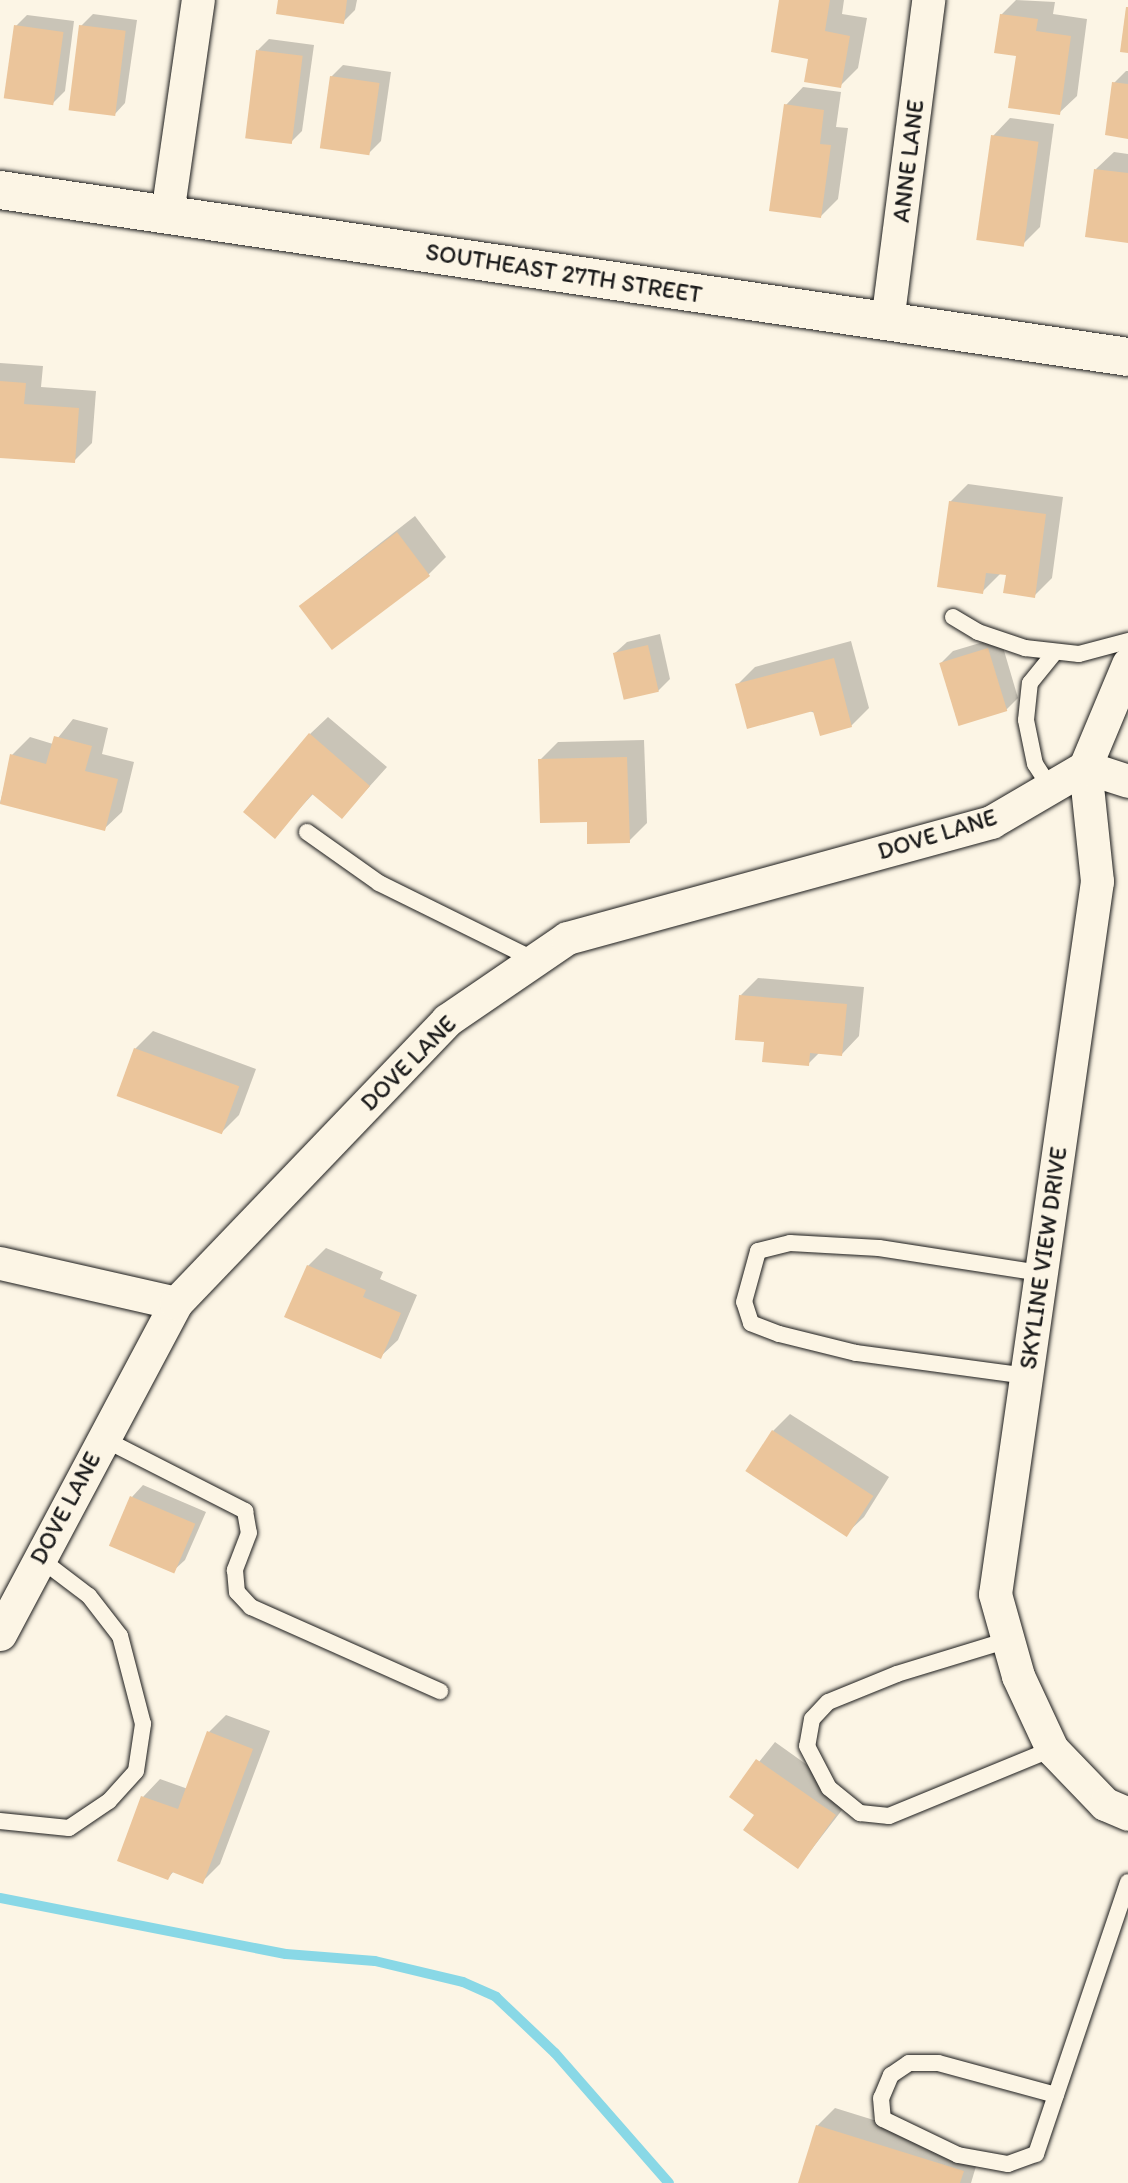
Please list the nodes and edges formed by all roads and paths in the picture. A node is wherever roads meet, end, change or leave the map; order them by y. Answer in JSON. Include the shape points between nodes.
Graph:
{"nodes":[{"id":1,"x":198,"y":0,"type":"edge"},
{"id":2,"x":928,"y":0,"type":"edge"},
{"id":3,"x":0,"y":190,"type":"edge"},
{"id":4,"x":166,"y":214,"type":"junction"},
{"id":5,"x":887,"y":322,"type":"junction"},
{"id":6,"x":1128,"y":357,"type":"edge"},
{"id":7,"x":953,"y":617,"type":"dead end"},
{"id":8,"x":1128,"y":641,"type":"edge"},
{"id":9,"x":1055,"y":652,"type":"junction"},
{"id":10,"x":1128,"y":664,"type":"edge"},
{"id":11,"x":1085,"y":767,"type":"junction"},
{"id":12,"x":1128,"y":781,"type":"edge"},
{"id":13,"x":1050,"y":787,"type":"junction"},
{"id":14,"x":307,"y":832,"type":"dead end"},
{"id":15,"x":535,"y":960,"type":"junction"},
{"id":16,"x":0,"y":1263,"type":"edge"},
{"id":17,"x":1041,"y":1273,"type":"junction"},
{"id":18,"x":176,"y":1303,"type":"junction"},
{"id":19,"x":1027,"y":1376,"type":"junction"},
{"id":20,"x":102,"y":1438,"type":"junction"},
{"id":21,"x":39,"y":1558,"type":"junction"},
{"id":22,"x":0,"y":1634,"type":"edge"},
{"id":23,"x":1008,"y":1640,"type":"junction"},
{"id":24,"x":440,"y":1691,"type":"dead end"},
{"id":25,"x":1052,"y":1749,"type":"junction"},
{"id":26,"x":1128,"y":1814,"type":"edge"},
{"id":27,"x":0,"y":1821,"type":"edge"},
{"id":28,"x":1128,"y":1882,"type":"edge"},
{"id":29,"x":1056,"y":2095,"type":"junction"}],
"edges":[{"from":1,"to":4,"type":"street"},
{"from":2,"to":5,"type":"street","name":"ANNE LANE"},
{"from":3,"to":4,"type":"main road","name":"SOUTHEAST 27TH STREET"},
{"from":4,"to":5,"type":"main road","name":"SOUTHEAST 27TH STREET"},
{"from":5,"to":6,"type":"main road","name":"SOUTHEAST 27TH STREET"},
{"from":7,"to":9,"type":"lane","via":[[978,632],[1025,649]]},
{"from":8,"to":9,"type":"lane","via":[[1079,654]]},
{"from":9,"to":13,"type":"lane","via":[[1030,683],[1026,720],[1035,764]]},
{"from":10,"to":11,"type":"street","name":"SKYLINE VIEW DRIVE"},
{"from":11,"to":12,"type":"street"},
{"from":11,"to":13,"type":"street","name":"DOVE LANE"},
{"from":11,"to":17,"type":"street","name":"SKYLINE VIEW DRIVE","via":[[1097,881]]},
{"from":13,"to":15,"type":"street","name":"DOVE LANE","via":[[991,821],[568,938]]},
{"from":14,"to":15,"type":"lane","via":[[379,883]]},
{"from":15,"to":18,"type":"street","name":"DOVE LANE","via":[[447,1020]]},
{"from":16,"to":18,"type":"street"},
{"from":17,"to":19,"type":"street","name":"SKYLINE VIEW DRIVE"},
{"from":17,"to":19,"type":"lane","via":[[879,1248],[790,1242],[758,1251],[744,1302],[751,1323],[779,1334],[856,1353]]},
{"from":18,"to":20,"type":"street","name":"DOVE LANE"},
{"from":19,"to":23,"type":"street","name":"SKYLINE VIEW DRIVE","via":[[995,1594]]},
{"from":20,"to":21,"type":"street","name":"DOVE LANE"},
{"from":20,"to":24,"type":"lane","via":[[245,1511],[249,1533],[235,1570],[237,1592],[251,1607]]},
{"from":21,"to":22,"type":"street","name":"DOVE LANE"},
{"from":21,"to":27,"type":"lane","via":[[89,1596],[120,1636],[143,1724],[136,1771],[109,1801],[69,1828]]},
{"from":23,"to":25,"type":"street","name":"SKYLINE VIEW DRIVE","via":[[1018,1676]]},
{"from":23,"to":25,"type":"lane","via":[[897,1674],[828,1702],[812,1719],[807,1746],[829,1788],[860,1813],[889,1816]]},
{"from":25,"to":26,"type":"street","name":"SKYLINE VIEW DRIVE","via":[[1105,1804]]},
{"from":28,"to":29,"type":"lane"},
{"from":29,"to":29,"type":"lane","via":[[1036,2154],[1008,2164],[958,2155],[883,2119],[881,2098],[891,2074],[909,2063],[938,2063]]}]}
